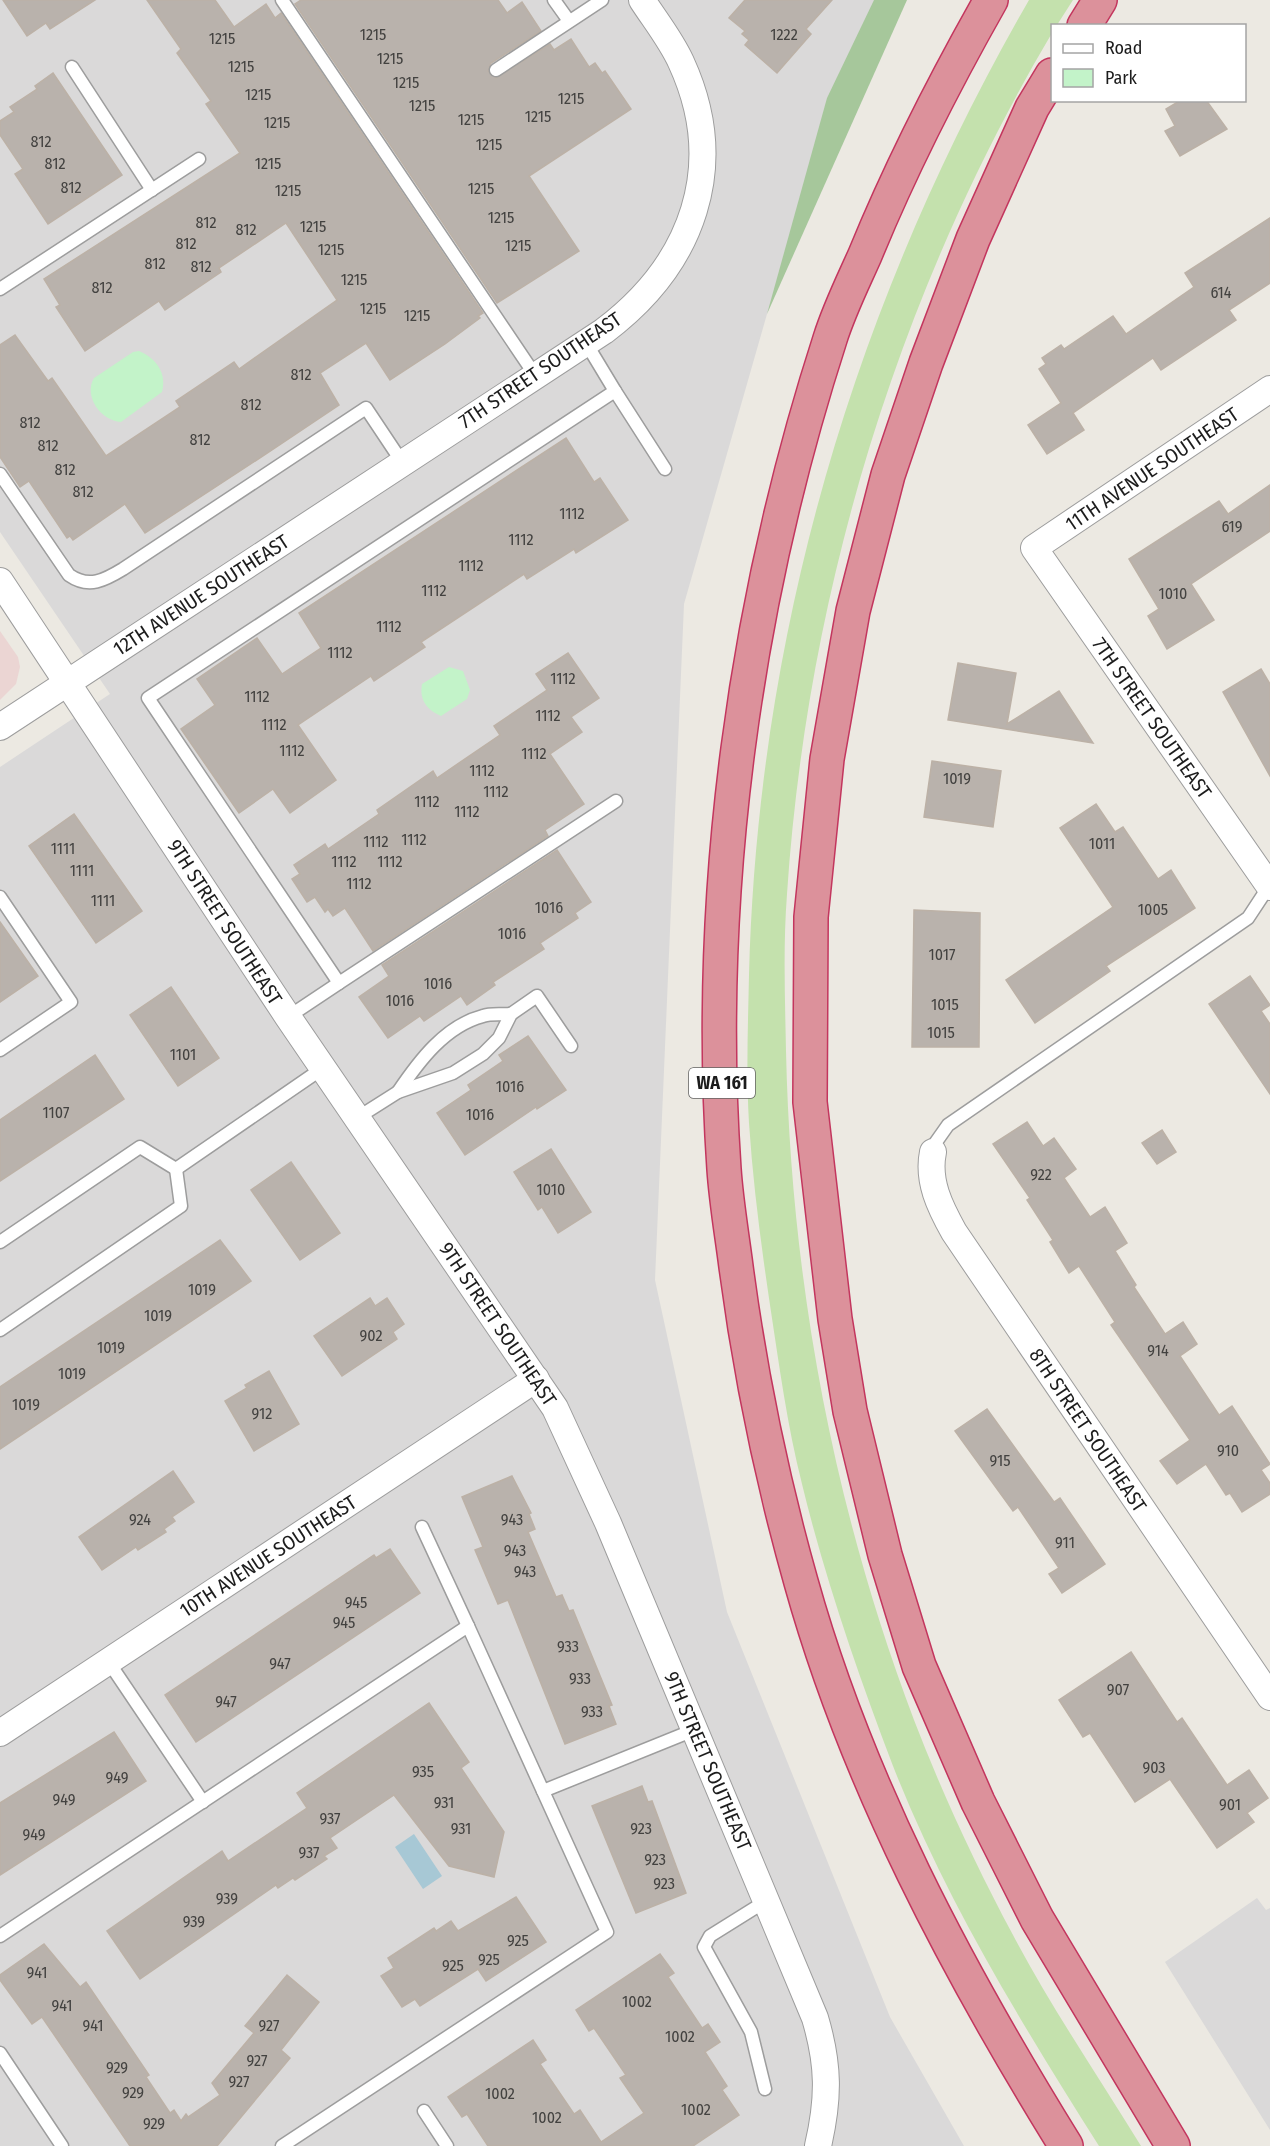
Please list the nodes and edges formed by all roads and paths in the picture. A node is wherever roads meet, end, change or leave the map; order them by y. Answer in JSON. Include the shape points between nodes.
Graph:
{"nodes":[{"id":1,"x":282,"y":0,"type":"edge"},
{"id":2,"x":554,"y":0,"type":"edge"},
{"id":3,"x":602,"y":0,"type":"edge"},
{"id":4,"x":642,"y":0,"type":"edge"},
{"id":5,"x":991,"y":0,"type":"edge"},
{"id":6,"x":1100,"y":0,"type":"edge"},
{"id":7,"x":569,"y":21,"type":"junction"},
{"id":8,"x":1085,"y":24,"type":"edge"},
{"id":9,"x":72,"y":68,"type":"dead end"},
{"id":10,"x":496,"y":70,"type":"dead end"},
{"id":11,"x":1051,"y":78,"type":"edge"},
{"id":12,"x":199,"y":159,"type":"dead end"},
{"id":13,"x":152,"y":190,"type":"junction"},
{"id":14,"x":0,"y":289,"type":"edge"},
{"id":15,"x":586,"y":343,"type":"junction"},
{"id":16,"x":535,"y":375,"type":"junction"},
{"id":17,"x":1270,"y":389,"type":"edge"},
{"id":18,"x":615,"y":391,"type":"junction"},
{"id":19,"x":402,"y":462,"type":"junction"},
{"id":20,"x":665,"y":469,"type":"dead end"},
{"id":21,"x":0,"y":474,"type":"edge"},
{"id":22,"x":1034,"y":549,"type":"joint"},
{"id":23,"x":0,"y":581,"type":"edge"},
{"id":24,"x":68,"y":683,"type":"junction"},
{"id":25,"x":0,"y":728,"type":"edge"},
{"id":26,"x":616,"y":801,"type":"dead end"},
{"id":27,"x":1270,"y":887,"type":"edge"},
{"id":28,"x":0,"y":897,"type":"edge"},
{"id":29,"x":339,"y":984,"type":"junction"},
{"id":30,"x":511,"y":1014,"type":"junction"},
{"id":31,"x":288,"y":1017,"type":"junction"},
{"id":32,"x":571,"y":1046,"type":"dead end"},
{"id":33,"x":0,"y":1050,"type":"edge"},
{"id":34,"x":323,"y":1068,"type":"junction"},
{"id":35,"x":398,"y":1092,"type":"junction"},
{"id":36,"x":357,"y":1118,"type":"junction"},
{"id":37,"x":933,"y":1152,"type":"joint"},
{"id":38,"x":176,"y":1169,"type":"junction"},
{"id":39,"x":0,"y":1242,"type":"edge"},
{"id":40,"x":0,"y":1330,"type":"edge"},
{"id":41,"x":536,"y":1378,"type":"junction"},
{"id":42,"x":422,"y":1527,"type":"dead end"},
{"id":43,"x":468,"y":1626,"type":"junction"},
{"id":44,"x":108,"y":1662,"type":"junction"},
{"id":45,"x":1270,"y":1697,"type":"edge"},
{"id":46,"x":694,"y":1730,"type":"junction"},
{"id":47,"x":0,"y":1733,"type":"edge"},
{"id":48,"x":543,"y":1791,"type":"junction"},
{"id":49,"x":202,"y":1802,"type":"junction"},
{"id":50,"x":766,"y":1901,"type":"junction"},
{"id":51,"x":0,"y":1936,"type":"edge"},
{"id":52,"x":0,"y":2053,"type":"edge"},
{"id":53,"x":765,"y":2089,"type":"dead end"},
{"id":54,"x":424,"y":2111,"type":"dead end"},
{"id":55,"x":62,"y":2146,"type":"edge"},
{"id":56,"x":282,"y":2146,"type":"edge"},
{"id":57,"x":447,"y":2146,"type":"edge"},
{"id":58,"x":818,"y":2146,"type":"edge"},
{"id":59,"x":1066,"y":2146,"type":"edge"},
{"id":60,"x":1173,"y":2146,"type":"edge"}],
"edges":[{"from":1,"to":16,"type":"lane"},
{"from":2,"to":7,"type":"lane"},
{"from":3,"to":7,"type":"lane"},
{"from":4,"to":15,"type":"street","name":"7TH STREET SOUTHEAST","via":[[681,60],[692,89],[704,151],[703,180],[684,238],[663,274],[618,320]]},
{"from":5,"to":59,"type":"highway","number":"WA 161","via":[[940,90],[880,217],[831,335],[767,579],[734,773],[722,931],[724,1170],[751,1373],[767,1448],[802,1586],[843,1706],[903,1852],[964,1976]]},
{"from":6,"to":8,"type":"highway"},
{"from":7,"to":10,"type":"lane"},
{"from":9,"to":13,"type":"lane"},
{"from":11,"to":60,"type":"highway","via":[[1032,108],[978,228],[926,363],[888,475],[853,611],[827,759],[811,917],[810,1102],[835,1319],[850,1411],[885,1555],[919,1665],[978,1802],[1036,1920]]},
{"from":12,"to":13,"type":"lane"},
{"from":13,"to":14,"type":"lane"},
{"from":15,"to":16,"type":"street","name":"7TH STREET SOUTHEAST"},
{"from":15,"to":18,"type":"lane"},
{"from":16,"to":19,"type":"street","name":"7TH STREET SOUTHEAST"},
{"from":17,"to":22,"type":"street","name":"11TH AVENUE SOUTHEAST"},
{"from":18,"to":20,"type":"lane"},
{"from":18,"to":29,"type":"lane","via":[[148,698]]},
{"from":19,"to":21,"type":"lane","via":[[366,408],[95,584],[77,581],[69,575]]},
{"from":19,"to":24,"type":"street","name":"12TH AVENUE SOUTHEAST"},
{"from":22,"to":27,"type":"street","name":"7TH STREET SOUTHEAST"},
{"from":23,"to":24,"type":"street","name":"9TH STREET SOUTHEAST"},
{"from":24,"to":25,"type":"street","name":"12TH AVENUE SOUTHEAST"},
{"from":24,"to":31,"type":"street","name":"9TH STREET SOUTHEAST"},
{"from":26,"to":29,"type":"lane"},
{"from":27,"to":37,"type":"lane","via":[[1248,918],[948,1125]]},
{"from":28,"to":33,"type":"lane","via":[[71,1002]]},
{"from":29,"to":31,"type":"lane"},
{"from":30,"to":32,"type":"lane","via":[[537,996]]},
{"from":30,"to":35,"type":"lane","via":[[499,1038],[483,1054],[453,1073]]},
{"from":30,"to":35,"type":"lane","via":[[484,1015],[434,1045]]},
{"from":31,"to":34,"type":"street","name":"9TH STREET SOUTHEAST"},
{"from":34,"to":36,"type":"street","name":"9TH STREET SOUTHEAST"},
{"from":34,"to":38,"type":"lane"},
{"from":35,"to":36,"type":"lane"},
{"from":36,"to":41,"type":"street","name":"9TH STREET SOUTHEAST"},
{"from":37,"to":45,"type":"street","name":"8TH STREET SOUTHEAST","via":[[934,1188],[954,1232]]},
{"from":38,"to":39,"type":"lane","via":[[140,1147]]},
{"from":38,"to":40,"type":"lane","via":[[180,1206]]},
{"from":41,"to":44,"type":"street","name":"10TH AVENUE SOUTHEAST"},
{"from":41,"to":46,"type":"street","name":"9TH STREET SOUTHEAST","via":[[584,1467]]},
{"from":42,"to":43,"type":"lane"},
{"from":43,"to":48,"type":"lane"},
{"from":43,"to":49,"type":"lane"},
{"from":44,"to":47,"type":"street","name":"10TH AVENUE SOUTHEAST"},
{"from":44,"to":49,"type":"lane"},
{"from":46,"to":48,"type":"lane"},
{"from":46,"to":50,"type":"street","name":"9TH STREET SOUTHEAST"},
{"from":48,"to":56,"type":"lane","via":[[607,1932]]},
{"from":49,"to":51,"type":"lane"},
{"from":50,"to":53,"type":"lane","via":[[710,1935],[704,1947],[751,2032]]},
{"from":50,"to":58,"type":"street","name":"9TH STREET SOUTHEAST","via":[[824,2048],[828,2082]]},
{"from":52,"to":55,"type":"lane"},
{"from":54,"to":57,"type":"lane"}]}
